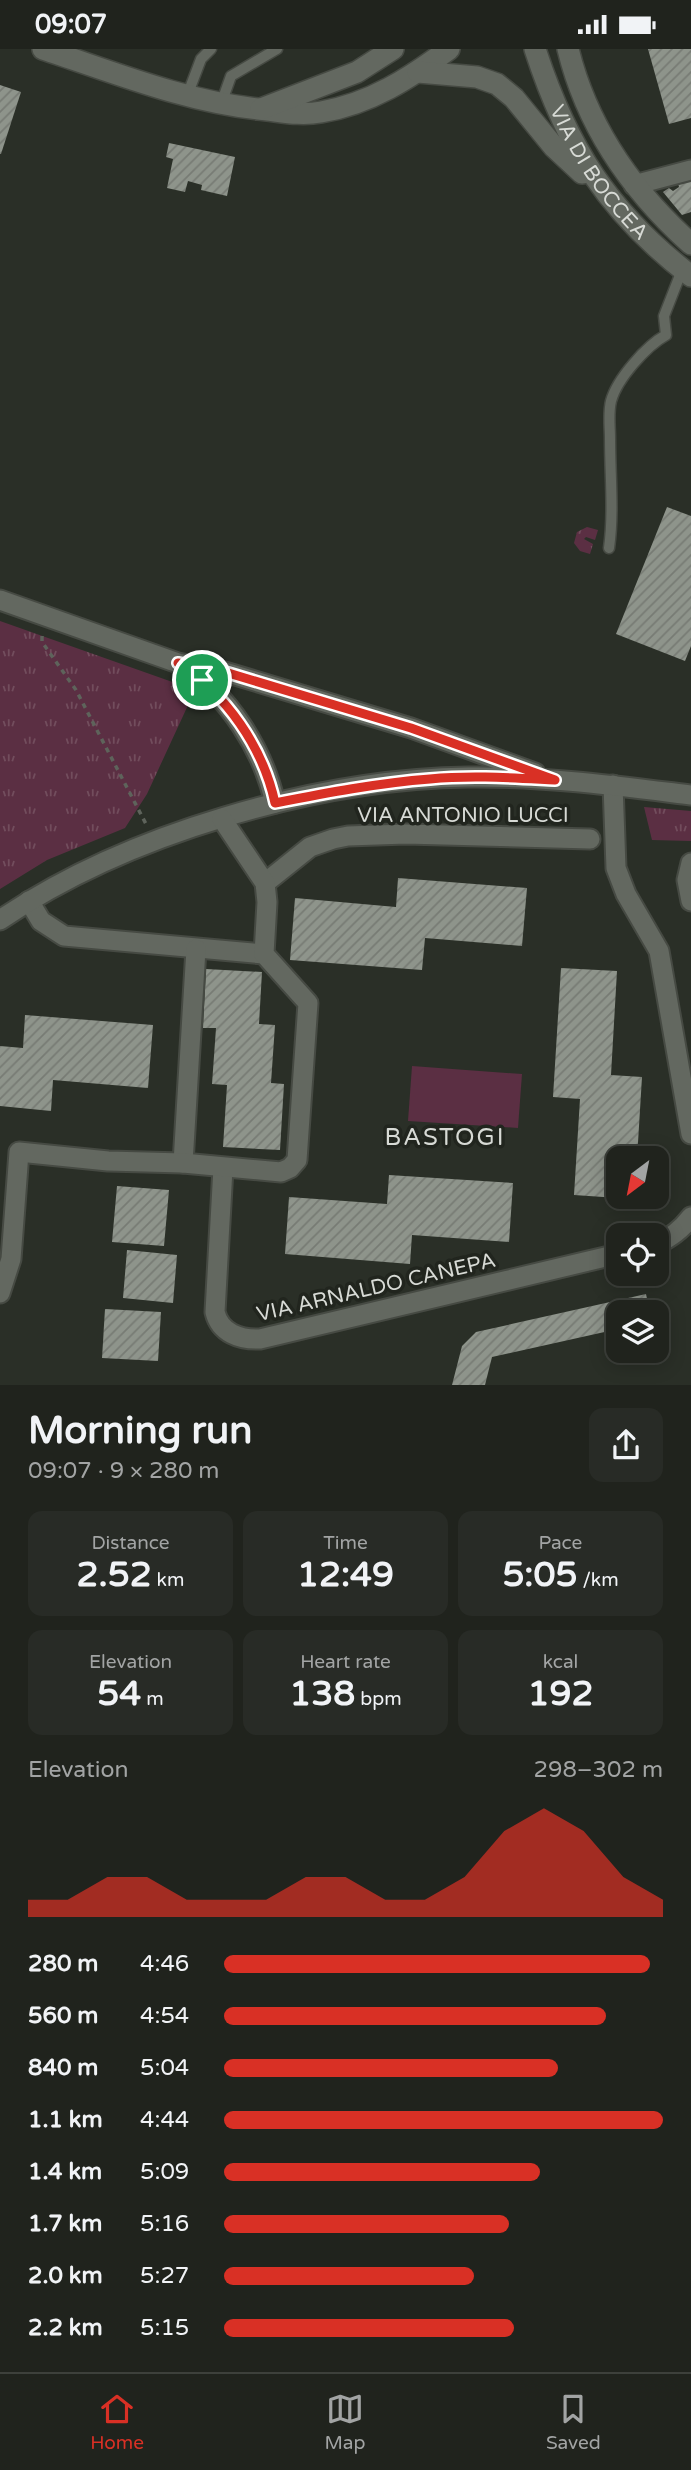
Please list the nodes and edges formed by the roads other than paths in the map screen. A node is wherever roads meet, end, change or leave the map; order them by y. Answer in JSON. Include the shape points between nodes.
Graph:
{"nodes":[{"id":1,"x":43,"y":49,"type":"edge"},
{"id":2,"x":211,"y":49,"type":"edge"},
{"id":3,"x":277,"y":49,"type":"edge"},
{"id":4,"x":393,"y":49,"type":"edge"},
{"id":5,"x":449,"y":49,"type":"edge"},
{"id":6,"x":535,"y":49,"type":"edge"},
{"id":7,"x":571,"y":54,"type":"edge"},
{"id":8,"x":418,"y":72,"type":"junction"},
{"id":9,"x":187,"y":96,"type":"junction"},
{"id":10,"x":220,"y":105,"type":"junction"},
{"id":11,"x":261,"y":109,"type":"junction"},
{"id":12,"x":691,"y":170,"type":"edge"},
{"id":13,"x":634,"y":185,"type":"junction"},
{"id":14,"x":605,"y":194,"type":"junction"},
{"id":15,"x":691,"y":244,"type":"edge"},
{"id":16,"x":687,"y":273,"type":"edge"},
{"id":17,"x":609,"y":548,"type":"dead end"},
{"id":18,"x":0,"y":600,"type":"edge"},
{"id":19,"x":178,"y":663,"type":"junction"},
{"id":20,"x":555,"y":780,"type":"junction"},
{"id":21,"x":612,"y":785,"type":"junction"},
{"id":22,"x":691,"y":795,"type":"edge"},
{"id":23,"x":275,"y":803,"type":"junction"},
{"id":24,"x":222,"y":819,"type":"junction"},
{"id":25,"x":590,"y":839,"type":"dead end"},
{"id":26,"x":691,"y":863,"type":"edge"},
{"id":27,"x":265,"y":883,"type":"junction"},
{"id":28,"x":29,"y":901,"type":"junction"},
{"id":29,"x":691,"y":901,"type":"edge"},
{"id":30,"x":0,"y":920,"type":"edge"},
{"id":31,"x":196,"y":949,"type":"junction"},
{"id":32,"x":264,"y":954,"type":"junction"},
{"id":33,"x":691,"y":1134,"type":"edge"},
{"id":34,"x":183,"y":1163,"type":"junction"},
{"id":35,"x":223,"y":1168,"type":"junction"},
{"id":36,"x":691,"y":1217,"type":"edge"},
{"id":37,"x":669,"y":1238,"type":"edge"},
{"id":38,"x":606,"y":1257,"type":"edge"},
{"id":39,"x":0,"y":1293,"type":"edge"}],
"edges":[{"from":1,"to":9,"type":"main road"},
{"from":2,"to":9,"type":"lane","via":[[201,59]]},
{"from":3,"to":10,"type":"lane","via":[[231,76]]},
{"from":4,"to":11,"type":"main road","via":[[357,72]]},
{"from":5,"to":8,"type":"main road"},
{"from":6,"to":14,"type":"main road","name":"VIA DI BOCCEA","via":[[576,150]]},
{"from":7,"to":13,"type":"main road","name":"VIA DI BOCCEA","via":[[597,130]]},
{"from":8,"to":11,"type":"main road","via":[[368,99],[334,110],[296,114]]},
{"from":8,"to":14,"type":"main road","via":[[477,77],[497,84]]},
{"from":9,"to":10,"type":"main road"},
{"from":10,"to":11,"type":"main road"},
{"from":12,"to":13,"type":"street"},
{"from":13,"to":15,"type":"main road","name":"VIA DI BOCCEA"},
{"from":14,"to":16,"type":"main road","name":"VIA DI BOCCEA"},
{"from":16,"to":17,"type":"lane","via":[[664,316],[666,335],[630,369],[611,401]]},
{"from":18,"to":19,"type":"street"},
{"from":19,"to":20,"type":"street","via":[[225,672],[411,728]]},
{"from":19,"to":23,"type":"street","via":[[212,688],[233,715],[263,764]]},
{"from":20,"to":21,"type":"street"},
{"from":20,"to":23,"type":"street","via":[[431,778]]},
{"from":21,"to":22,"type":"street"},
{"from":21,"to":33,"type":"street","via":[[616,868],[659,951]]},
{"from":23,"to":24,"type":"street"},
{"from":24,"to":27,"type":"street"},
{"from":24,"to":28,"type":"street","via":[[82,872]]},
{"from":25,"to":27,"type":"street","name":"VIA ANTONIO LUCCI","via":[[348,836],[310,848]]},
{"from":26,"to":29,"type":"street","via":[[687,880]]},
{"from":27,"to":32,"type":"street"},
{"from":28,"to":30,"type":"street"},
{"from":28,"to":31,"type":"street","via":[[45,926],[64,936]]},
{"from":31,"to":32,"type":"street"},
{"from":31,"to":34,"type":"street"},
{"from":32,"to":35,"type":"street","via":[[308,1003],[297,1160],[281,1172]]},
{"from":34,"to":35,"type":"street"},
{"from":34,"to":39,"type":"street","via":[[19,1152],[12,1259]]},
{"from":35,"to":38,"type":"street","name":"VIA ARNALDO CANEPA","via":[[215,1312],[226,1330],[248,1339]]},
{"from":36,"to":37,"type":"street"}]}
